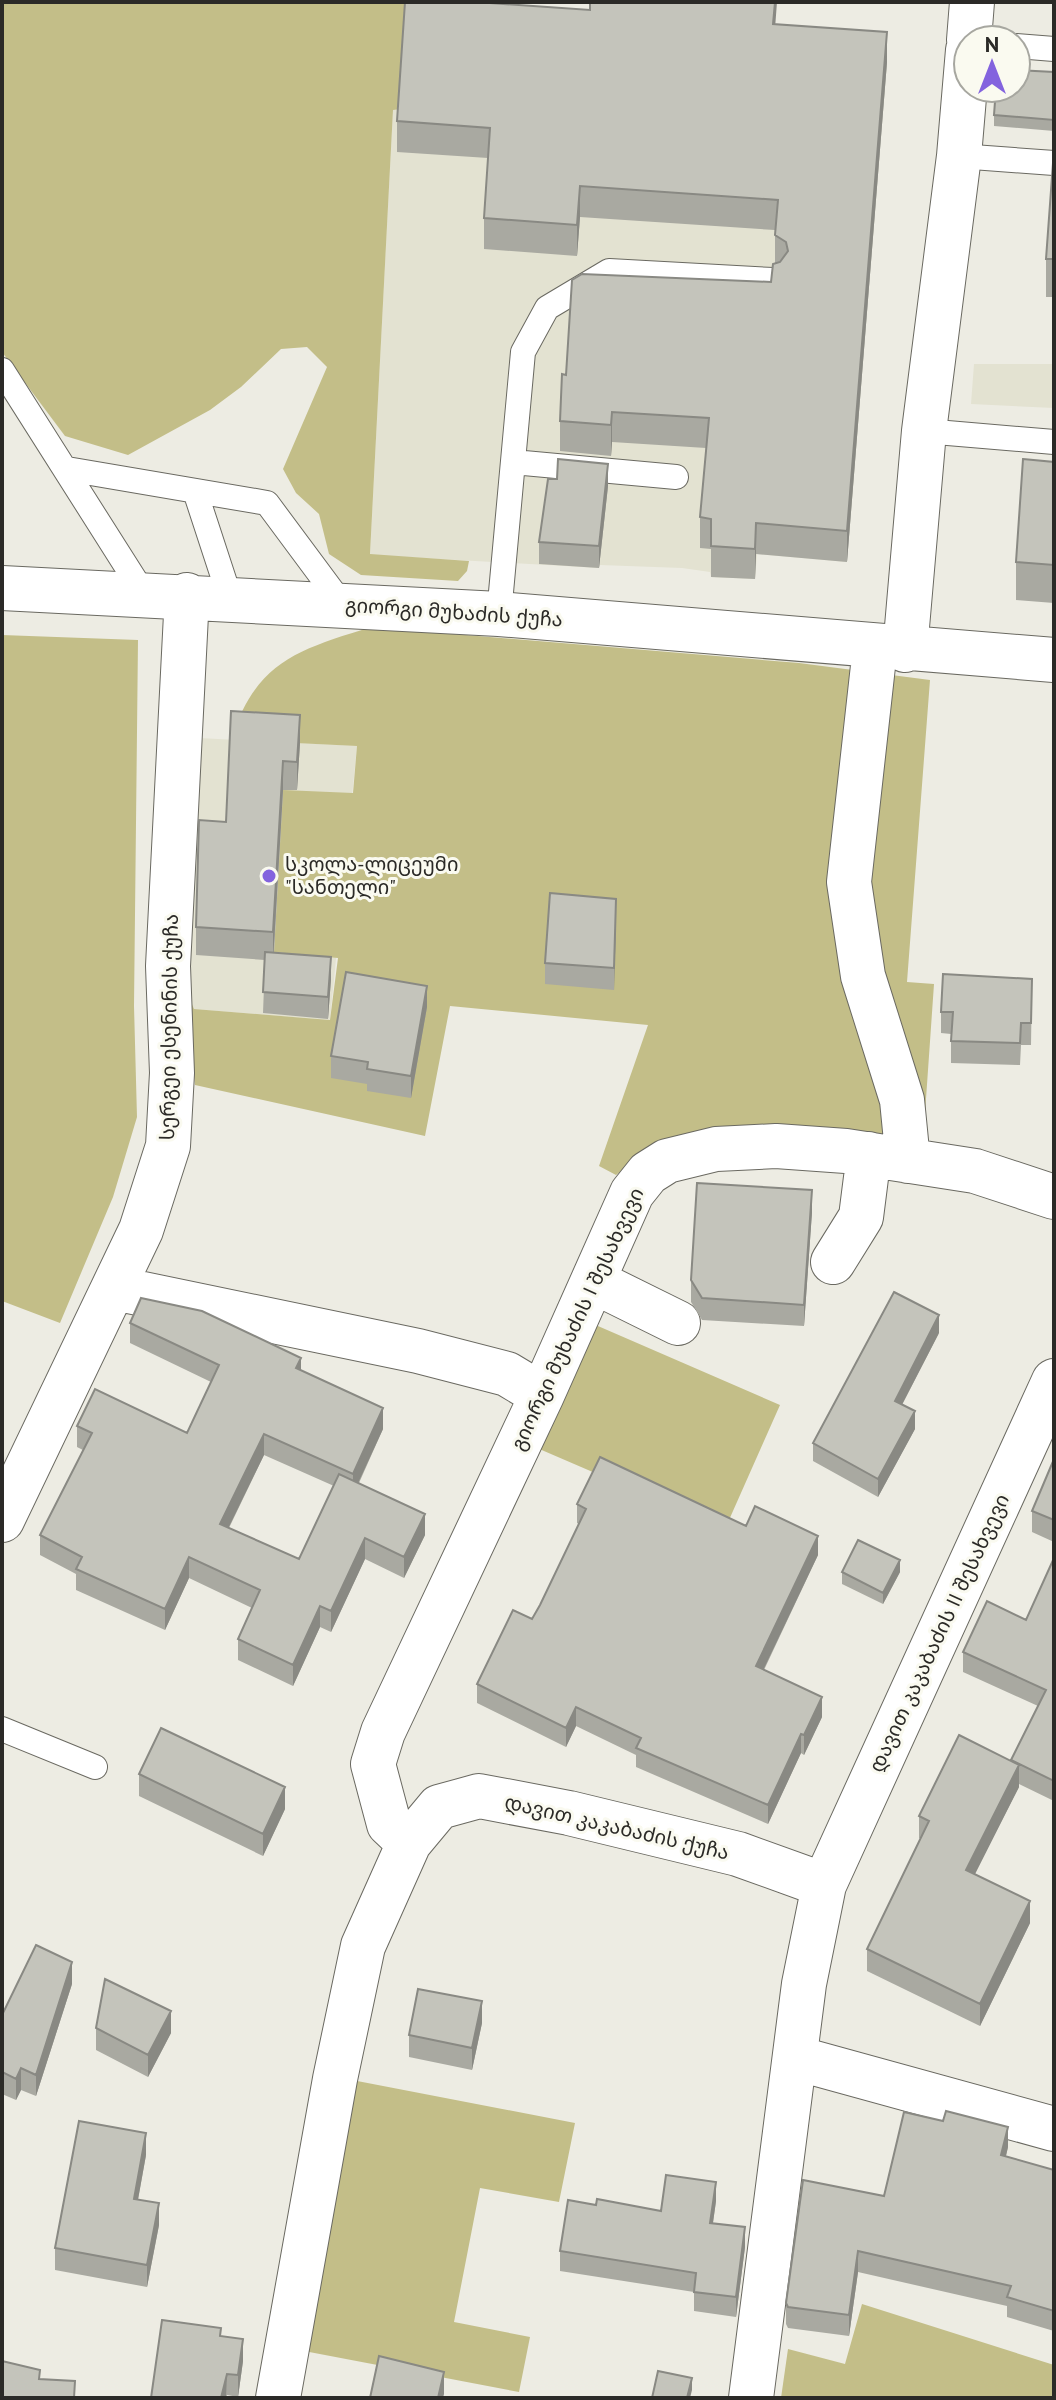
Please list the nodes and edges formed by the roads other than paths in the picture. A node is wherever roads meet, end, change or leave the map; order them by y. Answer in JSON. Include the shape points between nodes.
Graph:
{"nodes":[{"id":1,"x":972,"y":2,"type":"edge"},
{"id":2,"x":970,"y":24,"type":"edge"},
{"id":3,"x":1032,"y":47,"type":"edge"},
{"id":4,"x":1054,"y":49,"type":"edge"},
{"id":5,"x":963,"y":104,"type":"edge"},
{"id":6,"x":959,"y":156,"type":"junction"},
{"id":7,"x":1054,"y":163,"type":"edge"},
{"id":8,"x":773,"y":280,"type":"edge"},
{"id":9,"x":2,"y":370,"type":"edge"},
{"id":10,"x":924,"y":431,"type":"junction"},
{"id":11,"x":1054,"y":442,"type":"edge"},
{"id":12,"x":513,"y":462,"type":"junction"},
{"id":13,"x":67,"y":469,"type":"junction"},
{"id":14,"x":676,"y":477,"type":"dead end"},
{"id":15,"x":195,"y":491,"type":"junction"},
{"id":16,"x":2,"y":588,"type":"edge"},
{"id":17,"x":144,"y":594,"type":"junction"},
{"id":18,"x":209,"y":597,"type":"junction"},
{"id":19,"x":342,"y":604,"type":"junction"},
{"id":20,"x":499,"y":614,"type":"junction"},
{"id":21,"x":890,"y":649,"type":"junction"},
{"id":22,"x":1054,"y":660,"type":"edge"},
{"id":23,"x":889,"y":1157,"type":"junction"},
{"id":24,"x":1054,"y":1197,"type":"edge"},
{"id":25,"x":833,"y":1262,"type":"dead end"},
{"id":26,"x":593,"y":1281,"type":"junction"},
{"id":27,"x":114,"y":1288,"type":"junction"},
{"id":28,"x":678,"y":1323,"type":"dead end"},
{"id":29,"x":1054,"y":1381,"type":"edge"},
{"id":30,"x":542,"y":1395,"type":"junction"},
{"id":31,"x":2,"y":1520,"type":"edge"},
{"id":32,"x":2,"y":1729,"type":"edge"},
{"id":33,"x":95,"y":1767,"type":"dead end"},
{"id":34,"x":409,"y":1843,"type":"junction"},
{"id":35,"x":824,"y":1885,"type":"junction"},
{"id":36,"x":796,"y":2058,"type":"junction"},
{"id":37,"x":1054,"y":2129,"type":"edge"},
{"id":38,"x":278,"y":2398,"type":"edge"},
{"id":39,"x":751,"y":2398,"type":"edge"}],
"edges":[{"from":1,"to":2,"type":"street"},
{"from":3,"to":4,"type":"lane"},
{"from":5,"to":6,"type":"street"},
{"from":6,"to":7,"type":"lane"},
{"from":6,"to":10,"type":"street"},
{"from":8,"to":12,"type":"lane","via":[[609,271],[547,308],[523,352]]},
{"from":9,"to":13,"type":"lane"},
{"from":10,"to":11,"type":"lane"},
{"from":10,"to":21,"type":"street"},
{"from":12,"to":14,"type":"lane"},
{"from":12,"to":20,"type":"lane"},
{"from":13,"to":15,"type":"lane"},
{"from":13,"to":17,"type":"lane"},
{"from":15,"to":18,"type":"lane"},
{"from":15,"to":19,"type":"lane","via":[[267,503]]},
{"from":16,"to":17,"type":"street","name":"გიორგი მუხაძის ქუჩა"},
{"from":17,"to":18,"type":"street","name":"გიორგი მუხაძის ქუჩა"},
{"from":18,"to":19,"type":"street","name":"გიორგი მუხაძის ქუჩა"},
{"from":18,"to":27,"type":"street","name":"სერგეი ესენინის ქუჩა","via":[[168,966],[168,1146],[141,1230]]},
{"from":19,"to":20,"type":"street","name":"გიორგი მუხაძის ქუჩა"},
{"from":20,"to":21,"type":"street","name":"გიორგი მუხაძის ქუჩა"},
{"from":21,"to":22,"type":"street","name":"გიორგი მუხაძის ქუჩა"},
{"from":21,"to":23,"type":"street","via":[[849,882],[863,976],[902,1100]]},
{"from":23,"to":24,"type":"street","name":"გიორგი მუხაძის I შესახვევი","via":[[975,1171]]},
{"from":23,"to":25,"type":"street"},
{"from":23,"to":26,"type":"street","name":"გიორგი მუხაძის I შესახვევი","via":[[776,1146],[716,1149],[667,1161],[632,1193]]},
{"from":26,"to":28,"type":"street"},
{"from":26,"to":30,"type":"street","name":"გიორგი მუხაძის I შესახვევი"},
{"from":27,"to":30,"type":"street","via":[[418,1351],[507,1374]]},
{"from":27,"to":31,"type":"street","name":"სერგეი ესენინის ქუჩა"},
{"from":29,"to":35,"type":"street","name":"დავით კაკაბაძის II შესახვევი"},
{"from":30,"to":34,"type":"street","name":"გიორგი მუხაძის I შესახვევი","via":[[383,1732],[373,1764],[389,1824]]},
{"from":32,"to":33,"type":"lane"},
{"from":34,"to":35,"type":"street","name":"დავით კაკაბაძის ქუჩა","via":[[439,1807],[479,1796],[738,1854]]},
{"from":34,"to":38,"type":"street","name":"დავით კაკაბაძის ქუჩა","via":[[363,1946]]},
{"from":35,"to":36,"type":"street"},
{"from":36,"to":37,"type":"street"},
{"from":36,"to":39,"type":"street"}]}
